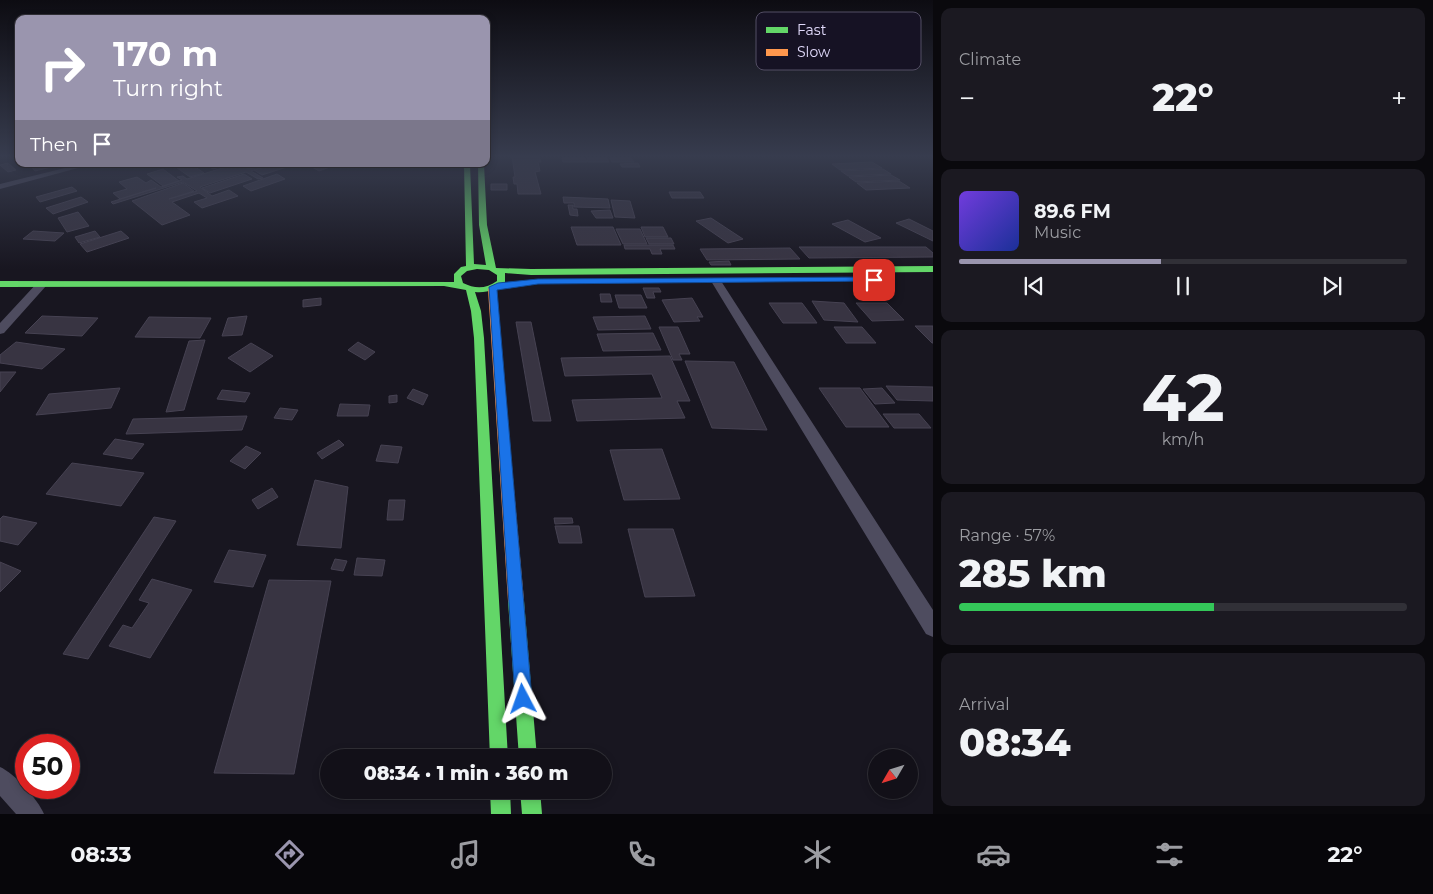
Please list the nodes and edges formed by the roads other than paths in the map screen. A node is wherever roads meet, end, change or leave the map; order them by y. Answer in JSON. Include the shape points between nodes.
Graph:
{"nodes":[{"id":1,"x":467,"y":193,"type":"edge"},
{"id":2,"x":482,"y":193,"type":"edge"},
{"id":3,"x":464,"y":269,"type":"junction"},
{"id":4,"x":494,"y":269,"type":"junction"},
{"id":5,"x":933,"y":270,"type":"edge"},
{"id":6,"x":0,"y":275,"type":"edge"},
{"id":7,"x":933,"y":279,"type":"edge"},
{"id":8,"x":716,"y":280,"type":"junction"},
{"id":9,"x":0,"y":284,"type":"edge"},
{"id":10,"x":42,"y":284,"type":"junction"},
{"id":11,"x":465,"y":288,"type":"junction"},
{"id":12,"x":495,"y":288,"type":"junction"},
{"id":13,"x":0,"y":330,"type":"edge"},
{"id":14,"x":933,"y":627,"type":"edge"},
{"id":15,"x":499,"y":749,"type":"edge"},
{"id":16,"x":527,"y":749,"type":"edge"},
{"id":17,"x":0,"y":779,"type":"edge"},
{"id":18,"x":500,"y":799,"type":"edge"},
{"id":19,"x":531,"y":799,"type":"edge"},
{"id":20,"x":32,"y":814,"type":"edge"},
{"id":21,"x":501,"y":814,"type":"edge"},
{"id":22,"x":532,"y":814,"type":"edge"}],
"edges":[{"from":1,"to":3,"type":"street","via":[[468,245]]},
{"from":2,"to":4,"type":"street","via":[[483,225]]},
{"from":3,"to":4,"type":"street"},
{"from":3,"to":6,"type":"street","via":[[430,274]]},
{"from":3,"to":11,"type":"street","via":[[457,280]]},
{"from":4,"to":5,"type":"street","via":[[532,272]]},
{"from":4,"to":12,"type":"street","via":[[502,278]]},
{"from":7,"to":8,"type":"street"},
{"from":8,"to":12,"type":"street","via":[[516,283]]},
{"from":8,"to":14,"type":"street"},
{"from":9,"to":10,"type":"street"},
{"from":10,"to":11,"type":"street","via":[[444,283]]},
{"from":10,"to":13,"type":"street"},
{"from":11,"to":12,"type":"street"},
{"from":11,"to":15,"type":"street","via":[[476,311],[478,338]]},
{"from":12,"to":16,"type":"street"},
{"from":17,"to":20,"type":"street"},
{"from":18,"to":21,"type":"street"},
{"from":19,"to":22,"type":"street"}]}
